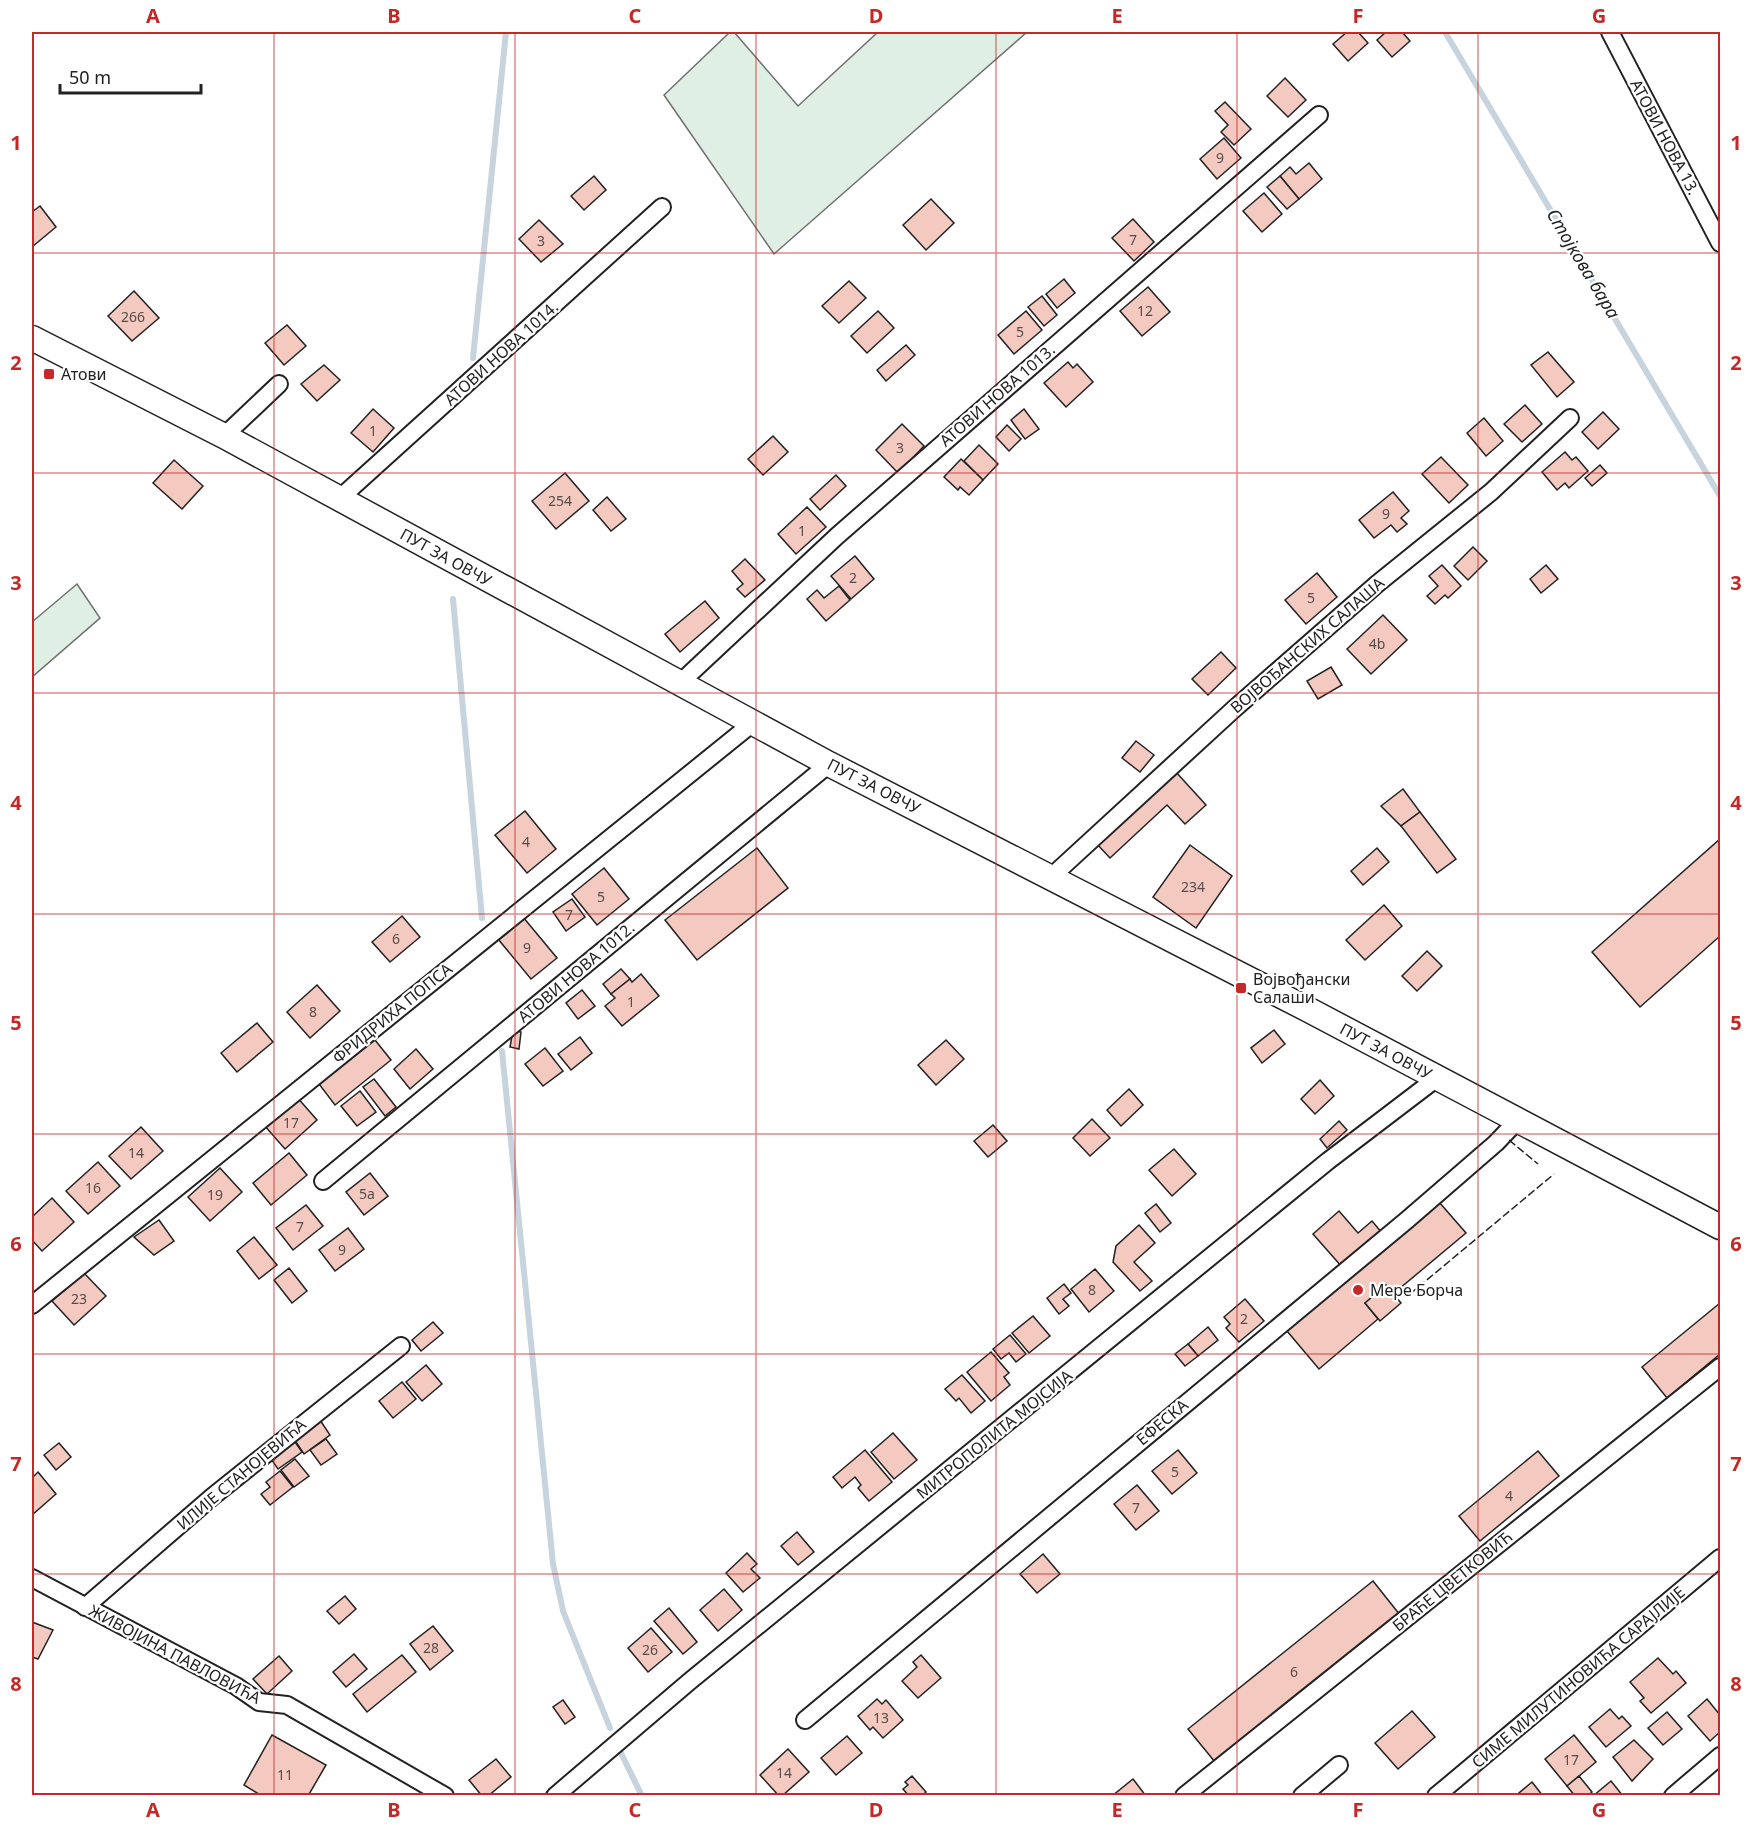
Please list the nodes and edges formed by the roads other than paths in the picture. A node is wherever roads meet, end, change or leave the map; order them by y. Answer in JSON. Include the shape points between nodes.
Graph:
{"nodes":[{"id":1,"x":1610,"y":32,"type":"edge"},
{"id":2,"x":1319,"y":115,"type":"dead end"},
{"id":3,"x":662,"y":207,"type":"dead end"},
{"id":4,"x":1720,"y":243,"type":"edge"},
{"id":5,"x":32,"y":338,"type":"edge"},
{"id":6,"x":279,"y":384,"type":"dead end"},
{"id":7,"x":1570,"y":418,"type":"dead end"},
{"id":8,"x":224,"y":436,"type":"junction"},
{"id":9,"x":339,"y":499,"type":"junction"},
{"id":10,"x":681,"y":682,"type":"junction"},
{"id":11,"x":754,"y":723,"type":"junction"},
{"id":12,"x":829,"y":764,"type":"junction"},
{"id":13,"x":1050,"y":878,"type":"junction"},
{"id":14,"x":1437,"y":1078,"type":"junction"},
{"id":15,"x":1516,"y":1121,"type":"junction"},
{"id":16,"x":323,"y":1181,"type":"dead end"},
{"id":17,"x":1720,"y":1227,"type":"edge"},
{"id":18,"x":32,"y":1305,"type":"edge"},
{"id":19,"x":401,"y":1346,"type":"dead end"},
{"id":20,"x":1720,"y":1367,"type":"edge"},
{"id":21,"x":1720,"y":1558,"type":"edge"},
{"id":22,"x":32,"y":1578,"type":"edge"},
{"id":23,"x":85,"y":1607,"type":"junction"},
{"id":24,"x":805,"y":1720,"type":"dead end"},
{"id":25,"x":1720,"y":1756,"type":"edge"},
{"id":26,"x":1339,"y":1765,"type":"dead end"},
{"id":27,"x":444,"y":1796,"type":"edge"},
{"id":28,"x":555,"y":1796,"type":"edge"},
{"id":29,"x":1184,"y":1796,"type":"edge"},
{"id":30,"x":1302,"y":1796,"type":"edge"},
{"id":31,"x":1436,"y":1796,"type":"edge"},
{"id":32,"x":1673,"y":1796,"type":"edge"}],
"edges":[{"from":1,"to":4,"type":"street","name":"АТОВИ НОВА 13."},
{"from":2,"to":10,"type":"street","name":"АТОВИ НОВА 1013.","via":[[863,513]]},
{"from":3,"to":9,"type":"street","name":"АТОВИ НОВА 1014."},
{"from":5,"to":8,"type":"street","name":"ПУТ ЗА ОВЧУ"},
{"from":6,"to":8,"type":"street"},
{"from":7,"to":13,"type":"street","name":"ВОЈВОЂАНСКИХ САЛАША","via":[[1491,492],[1377,584],[1234,709]]},
{"from":8,"to":9,"type":"street","name":"ПУТ ЗА ОВЧУ"},
{"from":9,"to":10,"type":"street","name":"ПУТ ЗА ОВЧУ"},
{"from":10,"to":11,"type":"street","name":"ПУТ ЗА ОВЧУ"},
{"from":11,"to":12,"type":"street","name":"ПУТ ЗА ОВЧУ"},
{"from":11,"to":18,"type":"street","name":"ФРИДРИХА ПОПСА"},
{"from":12,"to":13,"type":"street","name":"ПУТ ЗА ОВЧУ"},
{"from":12,"to":16,"type":"street","name":"АТОВИ НОВА 1012."},
{"from":13,"to":14,"type":"street","name":"ПУТ ЗА ОВЧУ"},
{"from":14,"to":15,"type":"street","name":"ПУТ ЗА ОВЧУ"},
{"from":14,"to":28,"type":"street","name":"МИТРОПОЛИТА МОЈСИЈА","via":[[1328,1161],[699,1673]]},
{"from":15,"to":17,"type":"street","name":"ПУТ ЗА ОВЧУ"},
{"from":15,"to":24,"type":"street","name":"ЕФЕСКА","via":[[1416,1212]]},
{"from":19,"to":23,"type":"street","name":"ИЛИЈЕ СТАНОЈЕВИЋА","via":[[212,1497]]},
{"from":20,"to":29,"type":"street","name":"БРАЋЕ ЦВЕТКОВИЋ"},
{"from":21,"to":31,"type":"street","name":"СИМЕ МИЛУТИНОВИЋА САРАЈЛИЈЕ"},
{"from":22,"to":23,"type":"street","name":"ЖИВОЈИНА ПАВЛОВИЋА"},
{"from":23,"to":27,"type":"street","name":"ЖИВОЈИНА ПАВЛОВИЋА","via":[[236,1686],[259,1702],[287,1704]]},
{"from":25,"to":32,"type":"street"},
{"from":26,"to":30,"type":"street"}]}
